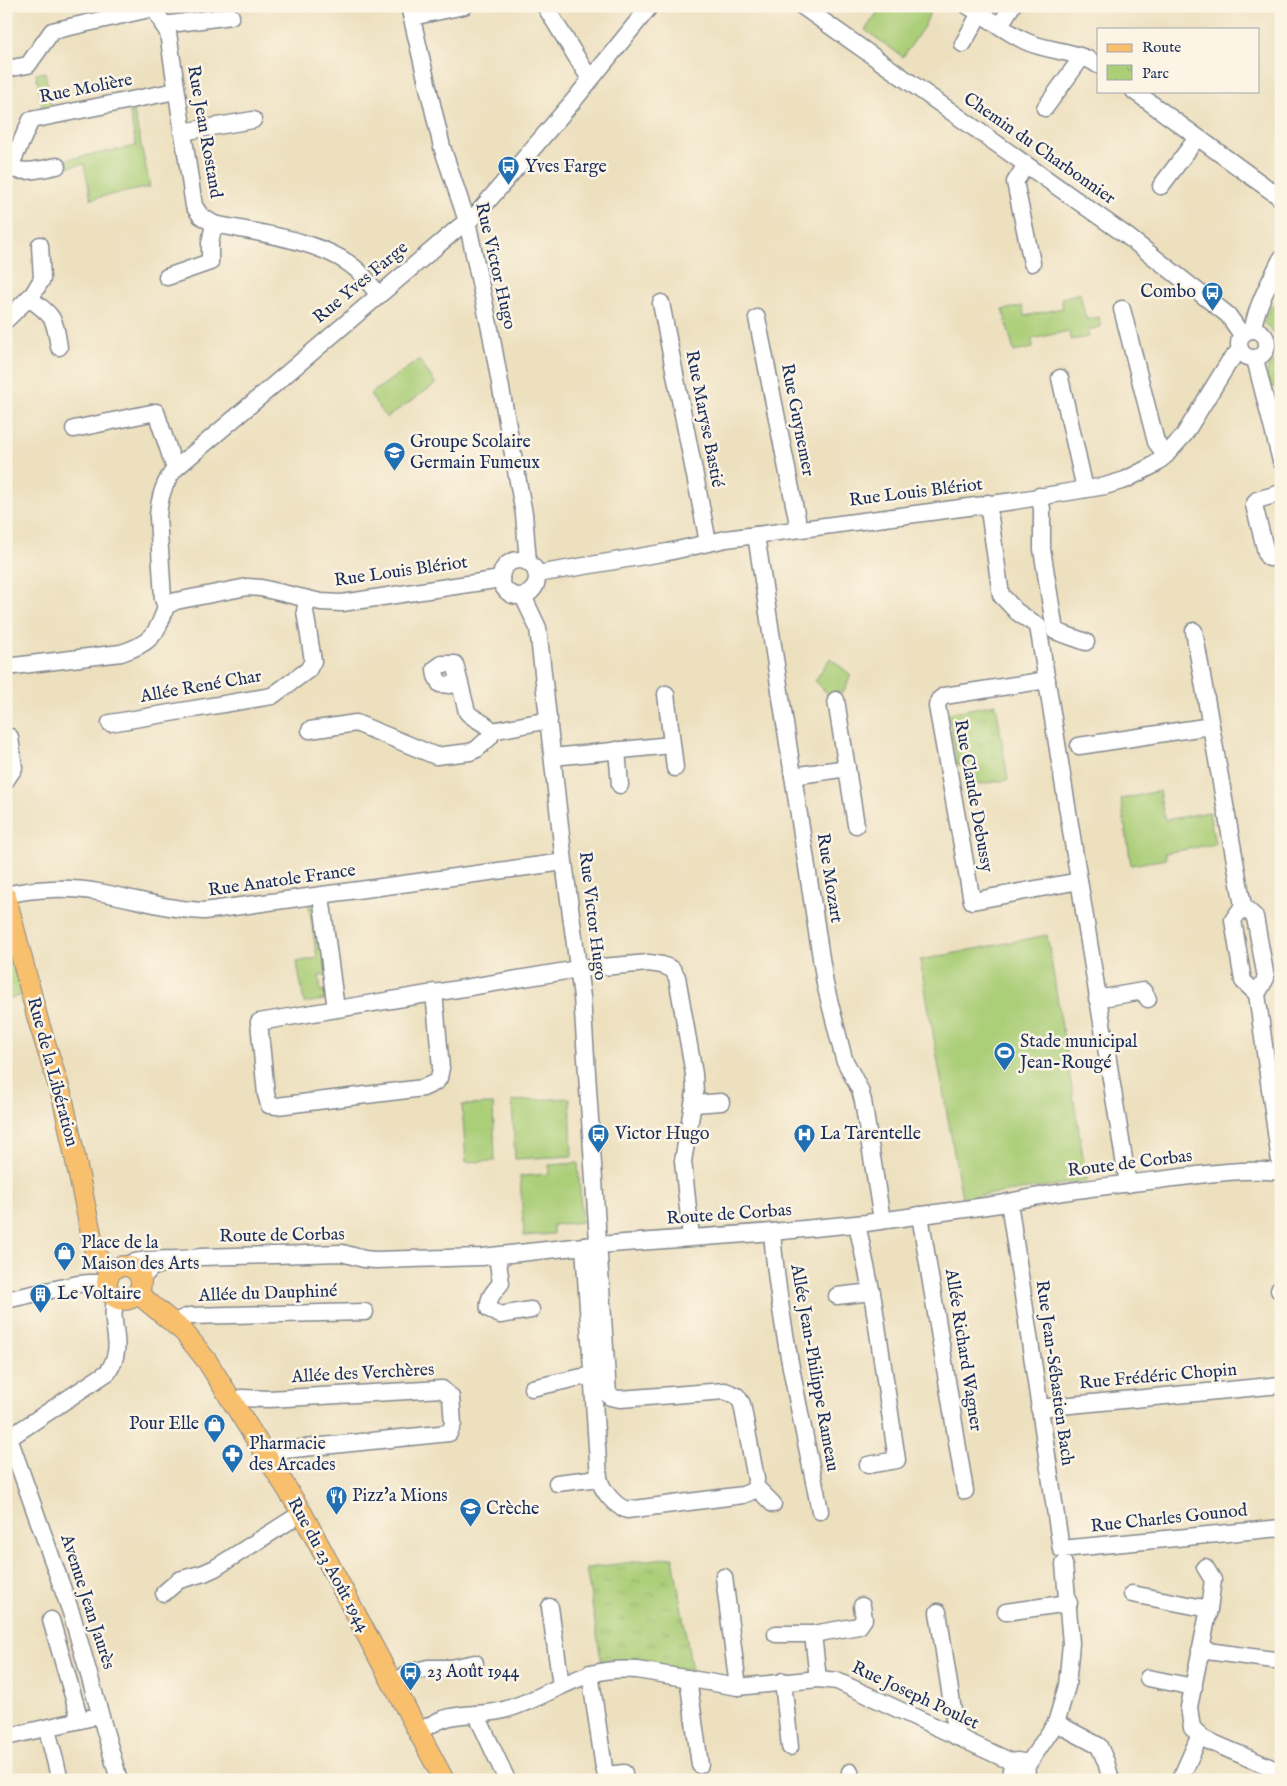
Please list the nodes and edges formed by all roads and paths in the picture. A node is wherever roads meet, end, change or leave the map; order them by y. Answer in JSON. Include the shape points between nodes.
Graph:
{"nodes":[{"id":1,"x":464,"y":6,"type":"edge"},
{"id":2,"x":545,"y":6,"type":"edge"},
{"id":3,"x":650,"y":6,"type":"edge"},
{"id":4,"x":802,"y":6,"type":"edge"},
{"id":5,"x":1012,"y":6,"type":"edge"},
{"id":6,"x":153,"y":7,"type":"edge"},
{"id":7,"x":974,"y":10,"type":"edge"},
{"id":8,"x":411,"y":12,"type":"edge"},
{"id":9,"x":231,"y":16,"type":"dead end"},
{"id":10,"x":163,"y":25,"type":"junction"},
{"id":11,"x":1000,"y":25,"type":"junction"},
{"id":12,"x":963,"y":44,"type":"dead end"},
{"id":13,"x":1082,"y":57,"type":"junction"},
{"id":14,"x":1097,"y":64,"type":"edge"},
{"id":15,"x":6,"y":69,"type":"edge"},
{"id":16,"x":590,"y":79,"type":"junction"},
{"id":17,"x":176,"y":91,"type":"junction"},
{"id":18,"x":1135,"y":92,"type":"edge"},
{"id":19,"x":1045,"y":108,"type":"dead end"},
{"id":20,"x":253,"y":120,"type":"dead end"},
{"id":21,"x":182,"y":132,"type":"junction"},
{"id":22,"x":1197,"y":138,"type":"junction"},
{"id":23,"x":1026,"y":165,"type":"junction"},
{"id":24,"x":57,"y":166,"type":"dead end"},
{"id":25,"x":8,"y":170,"type":"edge"},
{"id":26,"x":1161,"y":186,"type":"dead end"},
{"id":27,"x":1281,"y":198,"type":"edge"},
{"id":28,"x":467,"y":221,"type":"junction"},
{"id":29,"x":214,"y":224,"type":"junction"},
{"id":30,"x":40,"y":245,"type":"dead end"},
{"id":31,"x":1281,"y":259,"type":"edge"},
{"id":32,"x":1032,"y":263,"type":"dead end"},
{"id":33,"x":167,"y":277,"type":"dead end"},
{"id":34,"x":379,"y":295,"type":"junction"},
{"id":35,"x":29,"y":298,"type":"junction"},
{"id":36,"x":661,"y":303,"type":"dead end"},
{"id":37,"x":1122,"y":310,"type":"dead end"},
{"id":38,"x":757,"y":318,"type":"dead end"},
{"id":39,"x":6,"y":320,"type":"edge"},
{"id":40,"x":1245,"y":339,"type":"junction"},
{"id":41,"x":59,"y":347,"type":"dead end"},
{"id":42,"x":1267,"y":353,"type":"edge"},
{"id":43,"x":1060,"y":378,"type":"dead end"},
{"id":44,"x":74,"y":429,"type":"dead end"},
{"id":45,"x":1166,"y":456,"type":"junction"},
{"id":46,"x":1281,"y":461,"type":"edge"},
{"id":47,"x":175,"y":469,"type":"junction"},
{"id":48,"x":1085,"y":489,"type":"junction"},
{"id":49,"x":1281,"y":493,"type":"edge"},
{"id":50,"x":1039,"y":496,"type":"junction"},
{"id":51,"x":988,"y":503,"type":"junction"},
{"id":52,"x":799,"y":529,"type":"junction"},
{"id":53,"x":756,"y":535,"type":"junction"},
{"id":54,"x":708,"y":542,"type":"junction"},
{"id":55,"x":1281,"y":556,"type":"edge"},
{"id":56,"x":526,"y":565,"type":"junction"},
{"id":57,"x":501,"y":579,"type":"junction"},
{"id":58,"x":523,"y":596,"type":"junction"},
{"id":59,"x":307,"y":599,"type":"junction"},
{"id":60,"x":166,"y":606,"type":"junction"},
{"id":61,"x":1194,"y":631,"type":"dead end"},
{"id":62,"x":1086,"y":642,"type":"dead end"},
{"id":63,"x":6,"y":667,"type":"edge"},
{"id":64,"x":1047,"y":680,"type":"junction"},
{"id":65,"x":460,"y":683,"type":"dead end"},
{"id":66,"x":666,"y":694,"type":"dead end"},
{"id":67,"x":836,"y":700,"type":"dead end"},
{"id":68,"x":549,"y":720,"type":"junction"},
{"id":69,"x":110,"y":724,"type":"dead end"},
{"id":70,"x":1211,"y":726,"type":"junction"},
{"id":71,"x":310,"y":730,"type":"dead end"},
{"id":72,"x":492,"y":731,"type":"junction"},
{"id":73,"x":10,"y":736,"type":"dead end"},
{"id":74,"x":671,"y":745,"type":"junction"},
{"id":75,"x":1079,"y":746,"type":"dead end"},
{"id":76,"x":617,"y":750,"type":"junction"},
{"id":77,"x":553,"y":757,"type":"junction"},
{"id":78,"x":674,"y":768,"type":"dead end"},
{"id":79,"x":846,"y":768,"type":"junction"},
{"id":80,"x":793,"y":776,"type":"junction"},
{"id":81,"x":6,"y":780,"type":"edge"},
{"id":82,"x":620,"y":785,"type":"dead end"},
{"id":83,"x":856,"y":825,"type":"dead end"},
{"id":84,"x":564,"y":862,"type":"junction"},
{"id":85,"x":1079,"y":881,"type":"junction"},
{"id":86,"x":6,"y":896,"type":"edge"},
{"id":87,"x":321,"y":896,"type":"junction"},
{"id":88,"x":1243,"y":906,"type":"junction"},
{"id":89,"x":578,"y":969,"type":"junction"},
{"id":90,"x":434,"y":992,"type":"junction"},
{"id":91,"x":1257,"y":994,"type":"junction"},
{"id":92,"x":1097,"y":998,"type":"junction"},
{"id":93,"x":1148,"y":999,"type":"dead end"},
{"id":94,"x":336,"y":1009,"type":"junction"},
{"id":95,"x":721,"y":1102,"type":"dead end"},
{"id":96,"x":694,"y":1104,"type":"junction"},
{"id":97,"x":1280,"y":1172,"type":"edge"},
{"id":98,"x":1128,"y":1184,"type":"junction"},
{"id":99,"x":1009,"y":1202,"type":"junction"},
{"id":100,"x":920,"y":1215,"type":"junction"},
{"id":101,"x":882,"y":1220,"type":"junction"},
{"id":102,"x":857,"y":1224,"type":"junction"},
{"id":103,"x":772,"y":1232,"type":"junction"},
{"id":104,"x":691,"y":1237,"type":"junction"},
{"id":105,"x":590,"y":1246,"type":"junction"},
{"id":106,"x":497,"y":1256,"type":"junction"},
{"id":107,"x":178,"y":1260,"type":"junction"},
{"id":108,"x":114,"y":1280,"type":"junction"},
{"id":109,"x":139,"y":1286,"type":"junction"},
{"id":110,"x":872,"y":1292,"type":"junction"},
{"id":111,"x":837,"y":1296,"type":"dead end"},
{"id":112,"x":6,"y":1300,"type":"edge"},
{"id":113,"x":531,"y":1310,"type":"dead end"},
{"id":114,"x":365,"y":1312,"type":"dead end"},
{"id":115,"x":174,"y":1322,"type":"junction"},
{"id":116,"x":599,"y":1375,"type":"junction"},
{"id":117,"x":1281,"y":1385,"type":"edge"},
{"id":118,"x":532,"y":1388,"type":"dead end"},
{"id":119,"x":232,"y":1402,"type":"junction"},
{"id":120,"x":1039,"y":1408,"type":"junction"},
{"id":121,"x":8,"y":1439,"type":"edge"},
{"id":122,"x":263,"y":1454,"type":"junction"},
{"id":123,"x":868,"y":1465,"type":"dead end"},
{"id":124,"x":599,"y":1478,"type":"junction"},
{"id":125,"x":557,"y":1482,"type":"dead end"},
{"id":126,"x":756,"y":1487,"type":"junction"},
{"id":127,"x":965,"y":1492,"type":"dead end"},
{"id":128,"x":774,"y":1504,"type":"dead end"},
{"id":129,"x":820,"y":1511,"type":"dead end"},
{"id":130,"x":302,"y":1514,"type":"junction"},
{"id":131,"x":1281,"y":1528,"type":"edge"},
{"id":132,"x":1063,"y":1557,"type":"junction"},
{"id":133,"x":1205,"y":1567,"type":"dead end"},
{"id":134,"x":724,"y":1577,"type":"dead end"},
{"id":135,"x":164,"y":1593,"type":"dead end"},
{"id":136,"x":1132,"y":1594,"type":"dead end"},
{"id":137,"x":1069,"y":1603,"type":"junction"},
{"id":138,"x":862,"y":1606,"type":"dead end"},
{"id":139,"x":550,"y":1608,"type":"dead end"},
{"id":140,"x":1209,"y":1609,"type":"junction"},
{"id":141,"x":938,"y":1612,"type":"dead end"},
{"id":142,"x":1006,"y":1612,"type":"dead end"},
{"id":143,"x":51,"y":1620,"type":"dead end"},
{"id":144,"x":776,"y":1634,"type":"dead end"},
{"id":145,"x":813,"y":1634,"type":"junction"},
{"id":146,"x":1200,"y":1650,"type":"junction"},
{"id":147,"x":1281,"y":1661,"type":"edge"},
{"id":148,"x":476,"y":1663,"type":"dead end"},
{"id":149,"x":590,"y":1673,"type":"junction"},
{"id":150,"x":688,"y":1678,"type":"junction"},
{"id":151,"x":1148,"y":1678,"type":"dead end"},
{"id":152,"x":818,"y":1679,"type":"junction"},
{"id":153,"x":392,"y":1682,"type":"junction"},
{"id":154,"x":783,"y":1682,"type":"junction"},
{"id":155,"x":561,"y":1685,"type":"junction"},
{"id":156,"x":738,"y":1686,"type":"junction"},
{"id":157,"x":1194,"y":1687,"type":"junction"},
{"id":158,"x":478,"y":1714,"type":"junction"},
{"id":159,"x":101,"y":1715,"type":"junction"},
{"id":160,"x":80,"y":1720,"type":"junction"},
{"id":161,"x":1056,"y":1723,"type":"junction"},
{"id":162,"x":47,"y":1729,"type":"junction"},
{"id":163,"x":419,"y":1731,"type":"junction"},
{"id":164,"x":1200,"y":1735,"type":"junction"},
{"id":165,"x":6,"y":1737,"type":"edge"},
{"id":166,"x":956,"y":1737,"type":"junction"},
{"id":167,"x":790,"y":1746,"type":"dead end"},
{"id":168,"x":700,"y":1765,"type":"dead end"},
{"id":169,"x":1019,"y":1772,"type":"edge"},
{"id":170,"x":1281,"y":1772,"type":"edge"},
{"id":171,"x":624,"y":1774,"type":"dead end"},
{"id":172,"x":1181,"y":1778,"type":"dead end"},
{"id":173,"x":60,"y":1780,"type":"edge"},
{"id":174,"x":119,"y":1780,"type":"edge"},
{"id":175,"x":444,"y":1780,"type":"edge"},
{"id":176,"x":507,"y":1780,"type":"edge"},
{"id":177,"x":1110,"y":1780,"type":"edge"}],
"edges":[{"from":1,"to":8,"type":"street"},
{"from":2,"to":16,"type":"street"},
{"from":3,"to":16,"type":"street","name":"Rue Yves Farge"},
{"from":4,"to":23,"type":"street","name":"Chemin du Charbonnier"},
{"from":5,"to":11,"type":"street"},
{"from":6,"to":10,"type":"street","name":"Rue Jean Rostand"},
{"from":6,"to":15,"type":"street","via":[[52,31],[28,65]]},
{"from":7,"to":11,"type":"street"},
{"from":7,"to":12,"type":"street"},
{"from":8,"to":28,"type":"street","name":"Rue Victor Hugo","via":[[442,147]]},
{"from":9,"to":10,"type":"street"},
{"from":10,"to":17,"type":"street","name":"Rue Jean Rostand","via":[[168,33]]},
{"from":11,"to":13,"type":"street","via":[[1025,41]]},
{"from":13,"to":14,"type":"street"},
{"from":13,"to":19,"type":"street"},
{"from":16,"to":28,"type":"street","name":"Rue Yves Farge","via":[[476,215]]},
{"from":17,"to":21,"type":"street","name":"Rue Jean Rostand"},
{"from":17,"to":25,"type":"street","name":"Rue Molière","via":[[31,120]]},
{"from":18,"to":22,"type":"street"},
{"from":20,"to":21,"type":"street"},
{"from":21,"to":29,"type":"street","name":"Rue Jean Rostand","via":[[194,206],[201,216]]},
{"from":22,"to":26,"type":"street"},
{"from":22,"to":27,"type":"street"},
{"from":23,"to":32,"type":"street","via":[[1015,182]]},
{"from":23,"to":40,"type":"street","name":"Chemin du Charbonnier","via":[[1200,292],[1228,315]]},
{"from":24,"to":25,"type":"street"},
{"from":28,"to":34,"type":"street","name":"Rue Yves Farge"},
{"from":28,"to":56,"type":"street","name":"Rue Victor Hugo","via":[[524,514]]},
{"from":29,"to":33,"type":"street","via":[[210,262]]},
{"from":29,"to":34,"type":"street","name":"Rue Jean Rostand","via":[[314,246],[338,256],[356,269]]},
{"from":30,"to":35,"type":"street","via":[[42,279]]},
{"from":31,"to":40,"type":"street"},
{"from":34,"to":47,"type":"street","name":"Rue Yves Farge"},
{"from":35,"to":39,"type":"street"},
{"from":35,"to":41,"type":"street","via":[[52,317]]},
{"from":36,"to":54,"type":"street","name":"Rue Maryse Bastié"},
{"from":37,"to":45,"type":"street","via":[[1156,442]]},
{"from":38,"to":52,"type":"street","name":"Rue Guynemer"},
{"from":40,"to":42,"type":"street","via":[[1246,357]]},
{"from":40,"to":42,"type":"street","name":"Chemin du Charbonnier","via":[[1258,331],[1264,336]]},
{"from":40,"to":45,"type":"street","name":"Rue Louis Blériot","via":[[1184,435]]},
{"from":42,"to":46,"type":"street"},
{"from":43,"to":48,"type":"street"},
{"from":44,"to":47,"type":"street","via":[[156,412]]},
{"from":45,"to":48,"type":"street","name":"Rue Louis Blériot","via":[[1125,480]]},
{"from":47,"to":60,"type":"street","name":"Rue Yves Farge","via":[[163,488],[158,511],[162,599]]},
{"from":48,"to":50,"type":"street","name":"Rue Louis Blériot"},
{"from":49,"to":55,"type":"street","via":[[1257,500],[1254,505],[1267,556]]},
{"from":50,"to":51,"type":"street","name":"Rue Louis Blériot"},
{"from":50,"to":62,"type":"street","via":[[1042,549],[1055,631]]},
{"from":51,"to":52,"type":"street","name":"Rue Louis Blériot"},
{"from":51,"to":64,"type":"street","via":[[1001,595],[1017,612],[1038,626]]},
{"from":52,"to":53,"type":"street","name":"Rue Louis Blériot"},
{"from":53,"to":54,"type":"street","name":"Rue Louis Blériot"},
{"from":53,"to":80,"type":"street","name":"Rue Mozart"},
{"from":54,"to":56,"type":"street","name":"Rue Louis Blériot","via":[[668,552],[548,571]]},
{"from":56,"to":57,"type":"street","via":[[507,564]]},
{"from":56,"to":58,"type":"street","via":[[537,583]]},
{"from":57,"to":58,"type":"street","via":[[508,592]]},
{"from":57,"to":59,"type":"street","name":"Rue Louis Blériot","via":[[342,603]]},
{"from":58,"to":68,"type":"street","name":"Rue Victor Hugo","via":[[538,628]]},
{"from":59,"to":60,"type":"street","name":"Rue Louis Blériot","via":[[246,587],[176,601]]},
{"from":59,"to":69,"type":"street","name":"Allée René Char","via":[[305,611],[313,661],[308,670],[272,696]]},
{"from":60,"to":63,"type":"street","via":[[149,641],[137,648],[121,653]]},
{"from":61,"to":70,"type":"street"},
{"from":64,"to":85,"type":"street"},
{"from":64,"to":85,"type":"street","name":"Rue Claude Debussy","via":[[944,696],[937,706],[972,901]]},
{"from":65,"to":72,"type":"street","via":[[467,712]]},
{"from":66,"to":74,"type":"street"},
{"from":67,"to":79,"type":"street"},
{"from":68,"to":72,"type":"street"},
{"from":68,"to":77,"type":"street","name":"Rue Victor Hugo"},
{"from":70,"to":75,"type":"street"},
{"from":70,"to":88,"type":"street"},
{"from":71,"to":72,"type":"street","via":[[356,723],[436,756],[477,749]]},
{"from":73,"to":81,"type":"street","via":[[14,768]]},
{"from":74,"to":76,"type":"street"},
{"from":74,"to":78,"type":"street"},
{"from":76,"to":77,"type":"street"},
{"from":76,"to":82,"type":"street"},
{"from":77,"to":84,"type":"street","name":"Rue Victor Hugo"},
{"from":79,"to":80,"type":"street"},
{"from":79,"to":83,"type":"street"},
{"from":80,"to":101,"type":"street","name":"Rue Mozart","via":[[825,984],[844,1059],[860,1090]]},
{"from":84,"to":87,"type":"street","name":"Rue Anatole France"},
{"from":84,"to":89,"type":"street","name":"Rue Victor Hugo"},
{"from":85,"to":92,"type":"street"},
{"from":86,"to":87,"type":"street","name":"Rue Anatole France","via":[[78,889],[188,911],[204,911]]},
{"from":86,"to":108,"type":"main road","name":"Rue de la Libération","via":[[38,1020],[63,1100],[95,1252]]},
{"from":87,"to":94,"type":"street"},
{"from":88,"to":91,"type":"street","via":[[1255,917],[1266,978]]},
{"from":88,"to":91,"type":"street","via":[[1233,920],[1244,981]]},
{"from":89,"to":90,"type":"street"},
{"from":89,"to":96,"type":"street","via":[[649,963],[672,969],[680,989],[694,1075]]},
{"from":89,"to":105,"type":"street","name":"Rue Victor Hugo","via":[[587,1056]]},
{"from":90,"to":94,"type":"street"},
{"from":90,"to":94,"type":"street","via":[[442,1068],[436,1082],[423,1088],[373,1095],[269,1105],[259,1022]]},
{"from":91,"to":97,"type":"street"},
{"from":92,"to":93,"type":"street","via":[[1144,991]]},
{"from":92,"to":98,"type":"street"},
{"from":95,"to":96,"type":"street"},
{"from":96,"to":104,"type":"street","via":[[683,1161]]},
{"from":97,"to":98,"type":"street","name":"Route de Corbas","via":[[1222,1174]]},
{"from":98,"to":99,"type":"street","name":"Route de Corbas"},
{"from":99,"to":100,"type":"street","name":"Route de Corbas"},
{"from":99,"to":120,"type":"street","name":"Rue Jean-Sébastien Bach"},
{"from":100,"to":101,"type":"street","name":"Route de Corbas"},
{"from":100,"to":127,"type":"street","name":"Allée Richard Wagner"},
{"from":101,"to":102,"type":"street","name":"Route de Corbas"},
{"from":102,"to":103,"type":"street","name":"Route de Corbas"},
{"from":102,"to":110,"type":"street"},
{"from":103,"to":104,"type":"street","name":"Route de Corbas"},
{"from":103,"to":129,"type":"street","name":"Allée Jean-Philippe Rameau","via":[[781,1313]]},
{"from":104,"to":105,"type":"street","name":"Route de Corbas"},
{"from":105,"to":106,"type":"street","name":"Route de Corbas"},
{"from":105,"to":116,"type":"street","name":"Rue Victor Hugo"},
{"from":106,"to":107,"type":"street","name":"Route de Corbas","via":[[375,1260],[342,1253]]},
{"from":106,"to":113,"type":"street","via":[[501,1284],[490,1298],[490,1310],[500,1315]]},
{"from":107,"to":108,"type":"street","name":"Route de Corbas","via":[[133,1262]]},
{"from":107,"to":109,"type":"street","name":"Route de Corbas","via":[[154,1266]]},
{"from":108,"to":109,"type":"main road","via":[[128,1299]]},
{"from":108,"to":109,"type":"main road","name":"Rue de la Libération","via":[[132,1268],[136,1271]]},
{"from":108,"to":112,"type":"street","name":"Route de Corbas","via":[[78,1284]]},
{"from":108,"to":121,"type":"street","via":[[117,1352],[108,1372]]},
{"from":109,"to":115,"type":"main road","name":"Rue du 23 Août 1944"},
{"from":110,"to":111,"type":"street"},
{"from":110,"to":123,"type":"street","via":[[897,1460]]},
{"from":114,"to":115,"type":"street","name":"Allée du Dauphiné","via":[[189,1316]]},
{"from":115,"to":119,"type":"main road","name":"Rue du 23 Août 1944","via":[[192,1340]]},
{"from":116,"to":118,"type":"street"},
{"from":116,"to":124,"type":"street"},
{"from":116,"to":126,"type":"street","via":[[608,1394],[614,1398],[725,1391],[737,1396],[742,1404]]},
{"from":117,"to":120,"type":"street","name":"Rue Frédéric Chopin"},
{"from":119,"to":122,"type":"main road","name":"Rue du 23 Août 1944"},
{"from":119,"to":122,"type":"street","name":"Allée des Verchères","via":[[241,1398],[442,1389],[451,1397],[453,1424],[449,1433],[274,1450]]},
{"from":120,"to":132,"type":"street","name":"Rue Jean-Sébastien Bach"},
{"from":121,"to":159,"type":"street","name":"Avenue Jean Jaurès","via":[[72,1615]]},
{"from":122,"to":130,"type":"main road","name":"Rue du 23 Août 1944"},
{"from":124,"to":125,"type":"street"},
{"from":124,"to":126,"type":"street","via":[[616,1504],[628,1510],[743,1495]]},
{"from":126,"to":128,"type":"street"},
{"from":130,"to":135,"type":"street","via":[[204,1574],[179,1580]]},
{"from":130,"to":153,"type":"main road","name":"Rue du 23 Août 1944"},
{"from":131,"to":132,"type":"street","name":"Rue Charles Gounod"},
{"from":132,"to":137,"type":"street","name":"Rue Jean-Sébastien Bach"},
{"from":133,"to":140,"type":"street","via":[[1213,1580]]},
{"from":134,"to":156,"type":"street"},
{"from":136,"to":140,"type":"street"},
{"from":137,"to":142,"type":"street"},
{"from":137,"to":161,"type":"street","name":"Rue Jean-Sébastien Bach","via":[[1072,1643],[1067,1686]]},
{"from":138,"to":145,"type":"street","via":[[864,1619],[858,1626]]},
{"from":139,"to":155,"type":"street"},
{"from":140,"to":146,"type":"street"},
{"from":141,"to":166,"type":"street"},
{"from":143,"to":160,"type":"street"},
{"from":144,"to":145,"type":"street"},
{"from":145,"to":152,"type":"street"},
{"from":146,"to":147,"type":"street"},
{"from":146,"to":157,"type":"street"},
{"from":148,"to":153,"type":"street","via":[[428,1668]]},
{"from":149,"to":150,"type":"street","name":"Rue Joseph Poulet","via":[[622,1668]]},
{"from":149,"to":155,"type":"street","name":"Rue Joseph Poulet"},
{"from":149,"to":171,"type":"street","via":[[606,1774]]},
{"from":150,"to":156,"type":"street","name":"Rue Joseph Poulet"},
{"from":150,"to":168,"type":"street"},
{"from":151,"to":157,"type":"street"},
{"from":152,"to":154,"type":"street","name":"Rue Joseph Poulet"},
{"from":152,"to":166,"type":"street","name":"Rue Joseph Poulet","via":[[837,1681]]},
{"from":153,"to":163,"type":"main road","name":"Rue du 23 Août 1944"},
{"from":154,"to":156,"type":"street","name":"Rue Joseph Poulet"},
{"from":154,"to":167,"type":"street"},
{"from":155,"to":158,"type":"street","name":"Rue Joseph Poulet","via":[[541,1697],[505,1710]]},
{"from":157,"to":164,"type":"street","via":[[1190,1707],[1192,1728]]},
{"from":158,"to":163,"type":"street","name":"Rue Joseph Poulet","via":[[444,1718]]},
{"from":158,"to":176,"type":"street"},
{"from":159,"to":160,"type":"street"},
{"from":159,"to":174,"type":"street","name":"Avenue Jean Jaurès"},
{"from":160,"to":162,"type":"street"},
{"from":161,"to":169,"type":"street","name":"Rue Jean-Sébastien Bach"},
{"from":161,"to":177,"type":"street","via":[[1100,1746]]},
{"from":162,"to":165,"type":"street"},
{"from":162,"to":173,"type":"street"},
{"from":163,"to":175,"type":"main road","name":"Rue du 23 Août 1944"},
{"from":164,"to":170,"type":"street"},
{"from":164,"to":172,"type":"street"},
{"from":166,"to":169,"type":"street","name":"Rue Joseph Poulet"}]}
